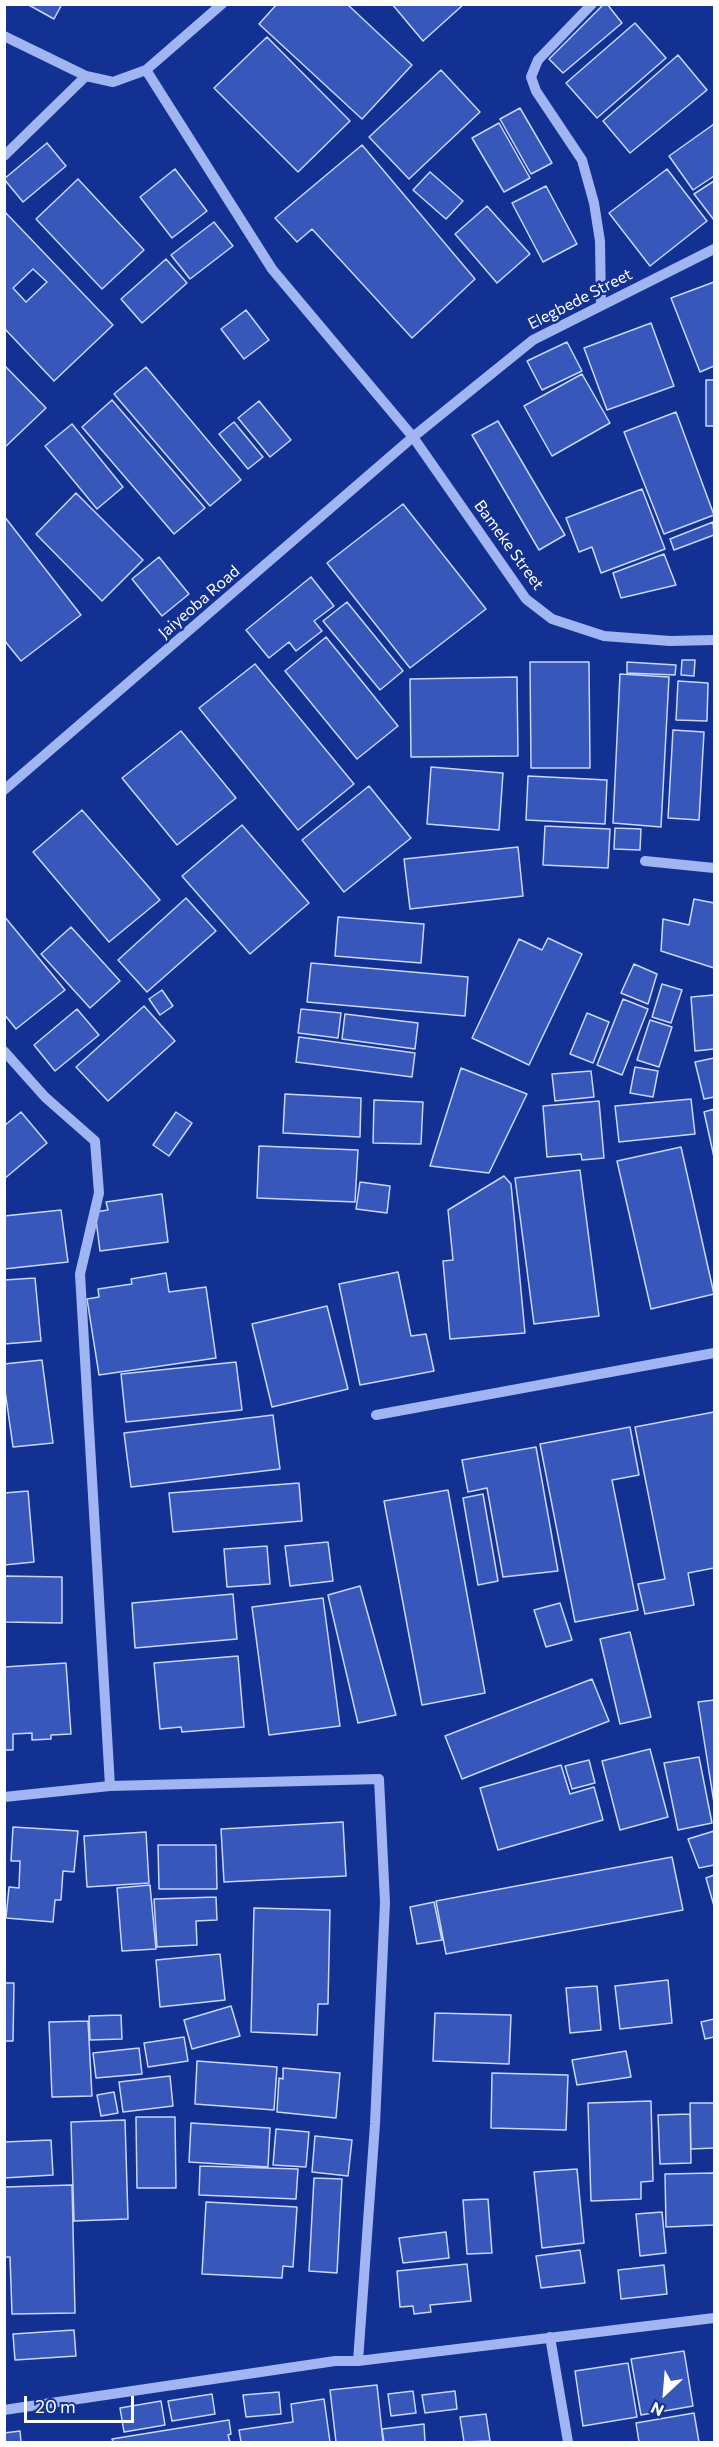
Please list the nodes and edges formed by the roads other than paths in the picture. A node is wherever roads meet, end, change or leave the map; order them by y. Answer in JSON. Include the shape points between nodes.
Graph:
{"nodes":[{"id":1,"x":222,"y":4,"type":"edge"},
{"id":2,"x":592,"y":4,"type":"edge"},
{"id":3,"x":4,"y":36,"type":"edge"},
{"id":4,"x":146,"y":70,"type":"junction"},
{"id":5,"x":86,"y":76,"type":"junction"},
{"id":6,"x":4,"y":156,"type":"edge"},
{"id":7,"x":714,"y":249,"type":"edge"},
{"id":8,"x":601,"y":305,"type":"junction"},
{"id":9,"x":414,"y":436,"type":"junction"},
{"id":10,"x":714,"y":639,"type":"edge"},
{"id":11,"x":4,"y":790,"type":"edge"},
{"id":12,"x":645,"y":861,"type":"dead end"},
{"id":13,"x":714,"y":868,"type":"edge"},
{"id":14,"x":4,"y":1051,"type":"edge"},
{"id":15,"x":714,"y":1353,"type":"edge"},
{"id":16,"x":376,"y":1415,"type":"dead end"},
{"id":17,"x":110,"y":1786,"type":"junction"},
{"id":18,"x":4,"y":1797,"type":"edge"},
{"id":19,"x":714,"y":2319,"type":"edge"},
{"id":20,"x":550,"y":2337,"type":"junction"},
{"id":21,"x":358,"y":2361,"type":"junction"},
{"id":22,"x":4,"y":2410,"type":"edge"},
{"id":23,"x":568,"y":2442,"type":"edge"}],
"edges":[{"from":1,"to":4,"type":"street"},
{"from":2,"to":8,"type":"street","via":[[538,60],[531,77],[536,91],[582,159],[600,241]]},
{"from":3,"to":5,"type":"street"},
{"from":4,"to":5,"type":"street","via":[[113,82]]},
{"from":4,"to":9,"type":"street","name":"Bameke Street","via":[[273,269]]},
{"from":5,"to":6,"type":"street"},
{"from":7,"to":8,"type":"street","name":"Elegbede Street"},
{"from":8,"to":9,"type":"street","name":"Elegbede Street","via":[[532,340]]},
{"from":9,"to":10,"type":"street","name":"Bameke Street","via":[[526,599],[552,619],[604,636],[670,641]]},
{"from":9,"to":11,"type":"street","name":"Jaiyeoba Road"},
{"from":12,"to":13,"type":"street"},
{"from":14,"to":17,"type":"street","via":[[45,1097],[95,1141],[99,1193],[80,1274]]},
{"from":15,"to":16,"type":"street"},
{"from":17,"to":18,"type":"street"},
{"from":17,"to":21,"type":"street","via":[[379,1779],[385,1902],[375,2124]]},
{"from":19,"to":20,"type":"street"},
{"from":20,"to":21,"type":"street"},
{"from":20,"to":23,"type":"street"},
{"from":21,"to":22,"type":"street","via":[[334,2361]]}]}
